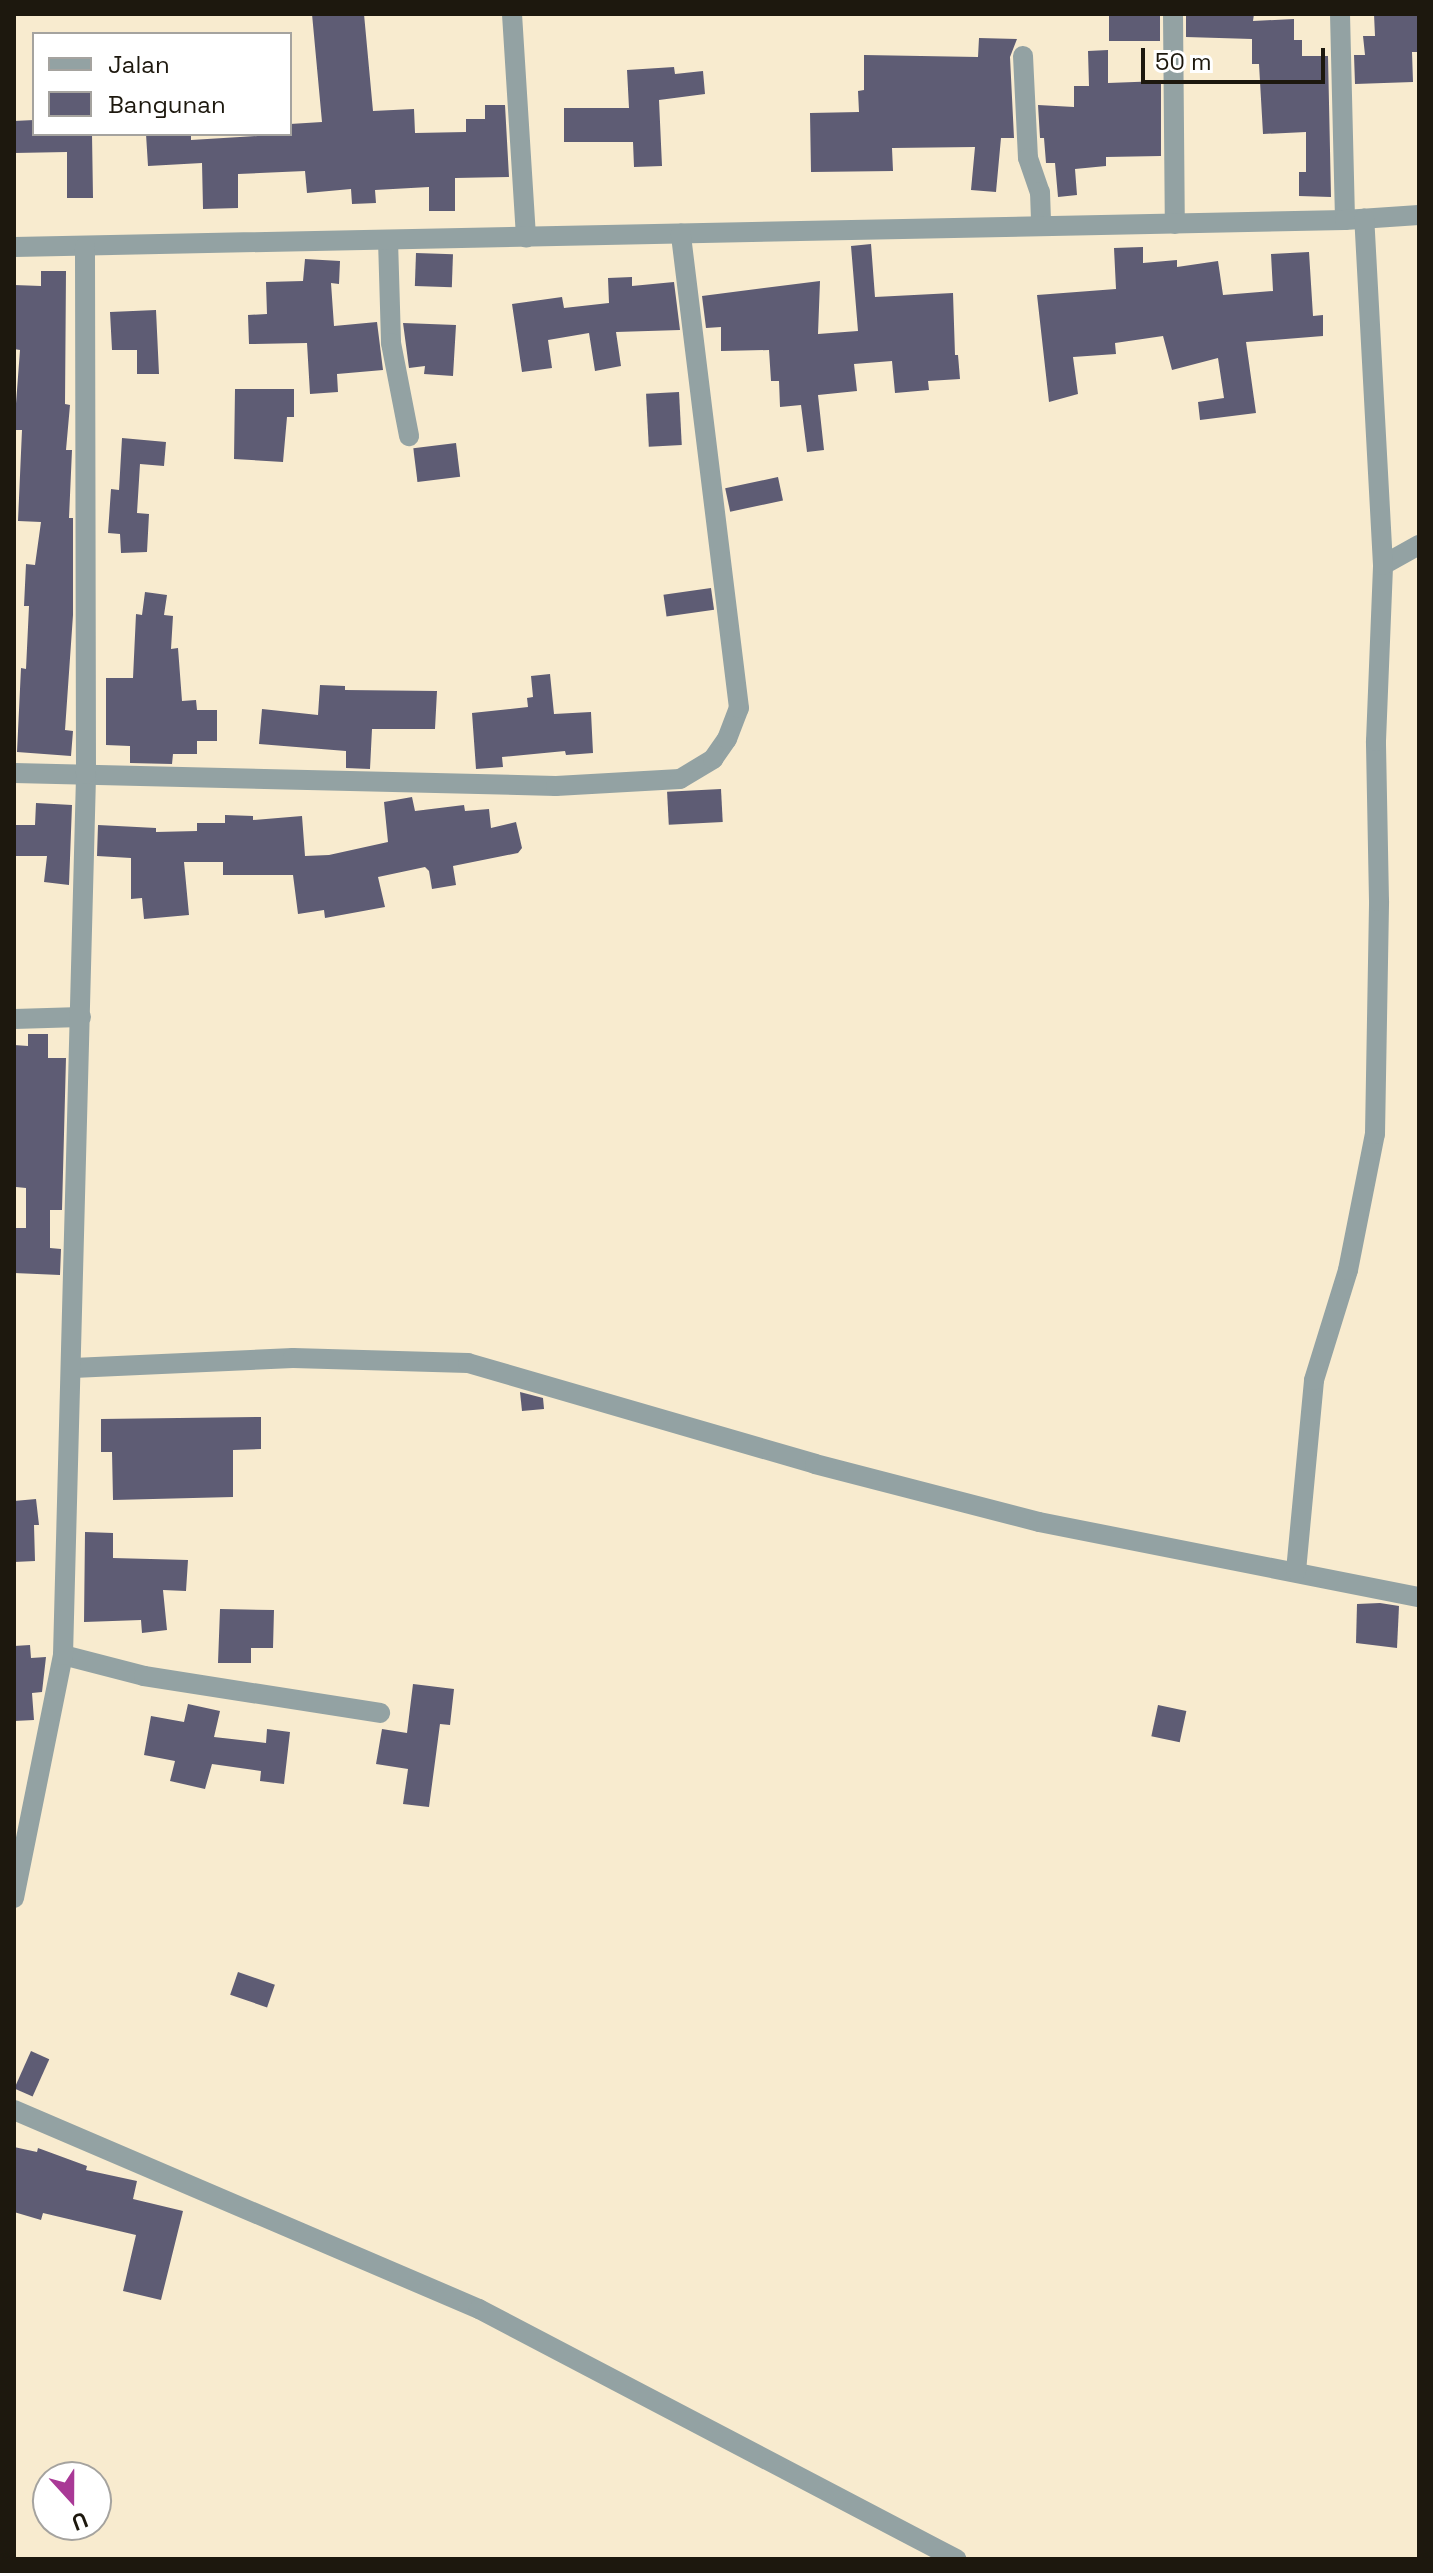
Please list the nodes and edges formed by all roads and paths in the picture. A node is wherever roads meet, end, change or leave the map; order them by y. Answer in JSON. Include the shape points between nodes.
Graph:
{"nodes":[{"id":1,"x":512,"y":14,"type":"edge"},
{"id":2,"x":1173,"y":14,"type":"edge"},
{"id":3,"x":1340,"y":14,"type":"edge"},
{"id":4,"x":1023,"y":56,"type":"dead end"},
{"id":5,"x":1419,"y":215,"type":"edge"},
{"id":6,"x":1354,"y":220,"type":"junction"},
{"id":7,"x":1175,"y":224,"type":"junction"},
{"id":8,"x":1041,"y":226,"type":"junction"},
{"id":9,"x":681,"y":234,"type":"junction"},
{"id":10,"x":526,"y":238,"type":"junction"},
{"id":11,"x":388,"y":240,"type":"junction"},
{"id":12,"x":14,"y":247,"type":"edge"},
{"id":13,"x":85,"y":247,"type":"junction"},
{"id":14,"x":409,"y":436,"type":"dead end"},
{"id":15,"x":1419,"y":545,"type":"edge"},
{"id":16,"x":1383,"y":565,"type":"junction"},
{"id":17,"x":14,"y":773,"type":"edge"},
{"id":18,"x":86,"y":774,"type":"junction"},
{"id":19,"x":81,"y":1017,"type":"junction"},
{"id":20,"x":14,"y":1019,"type":"edge"},
{"id":21,"x":73,"y":1368,"type":"junction"},
{"id":22,"x":1296,"y":1571,"type":"junction"},
{"id":23,"x":1419,"y":1597,"type":"edge"},
{"id":24,"x":63,"y":1655,"type":"junction"},
{"id":25,"x":380,"y":1713,"type":"dead end"},
{"id":26,"x":14,"y":1898,"type":"edge"},
{"id":27,"x":14,"y":2110,"type":"edge"},
{"id":28,"x":956,"y":2559,"type":"edge"}],
"edges":[{"from":1,"to":10,"type":"street"},
{"from":2,"to":7,"type":"street"},
{"from":3,"to":6,"type":"street"},
{"from":4,"to":8,"type":"street","via":[[1028,158],[1040,192]]},
{"from":5,"to":6,"type":"street"},
{"from":6,"to":7,"type":"street"},
{"from":6,"to":16,"type":"street"},
{"from":7,"to":8,"type":"street"},
{"from":8,"to":9,"type":"street"},
{"from":9,"to":10,"type":"street"},
{"from":9,"to":18,"type":"street","via":[[739,708],[713,759],[680,779],[556,786]]},
{"from":10,"to":11,"type":"street"},
{"from":11,"to":13,"type":"street"},
{"from":11,"to":14,"type":"street","via":[[391,343]]},
{"from":12,"to":13,"type":"street"},
{"from":13,"to":18,"type":"street"},
{"from":15,"to":16,"type":"street"},
{"from":16,"to":22,"type":"street","via":[[1376,741],[1375,1134],[1348,1270],[1314,1380]]},
{"from":17,"to":18,"type":"street"},
{"from":18,"to":19,"type":"street"},
{"from":19,"to":20,"type":"street"},
{"from":19,"to":21,"type":"street"},
{"from":21,"to":22,"type":"street","via":[[293,1358],[468,1363],[815,1464],[1024,1518]]},
{"from":21,"to":24,"type":"street"},
{"from":22,"to":23,"type":"street"},
{"from":24,"to":25,"type":"street","via":[[144,1676]]},
{"from":24,"to":26,"type":"street"},
{"from":27,"to":28,"type":"street","via":[[465,2302]]}]}
